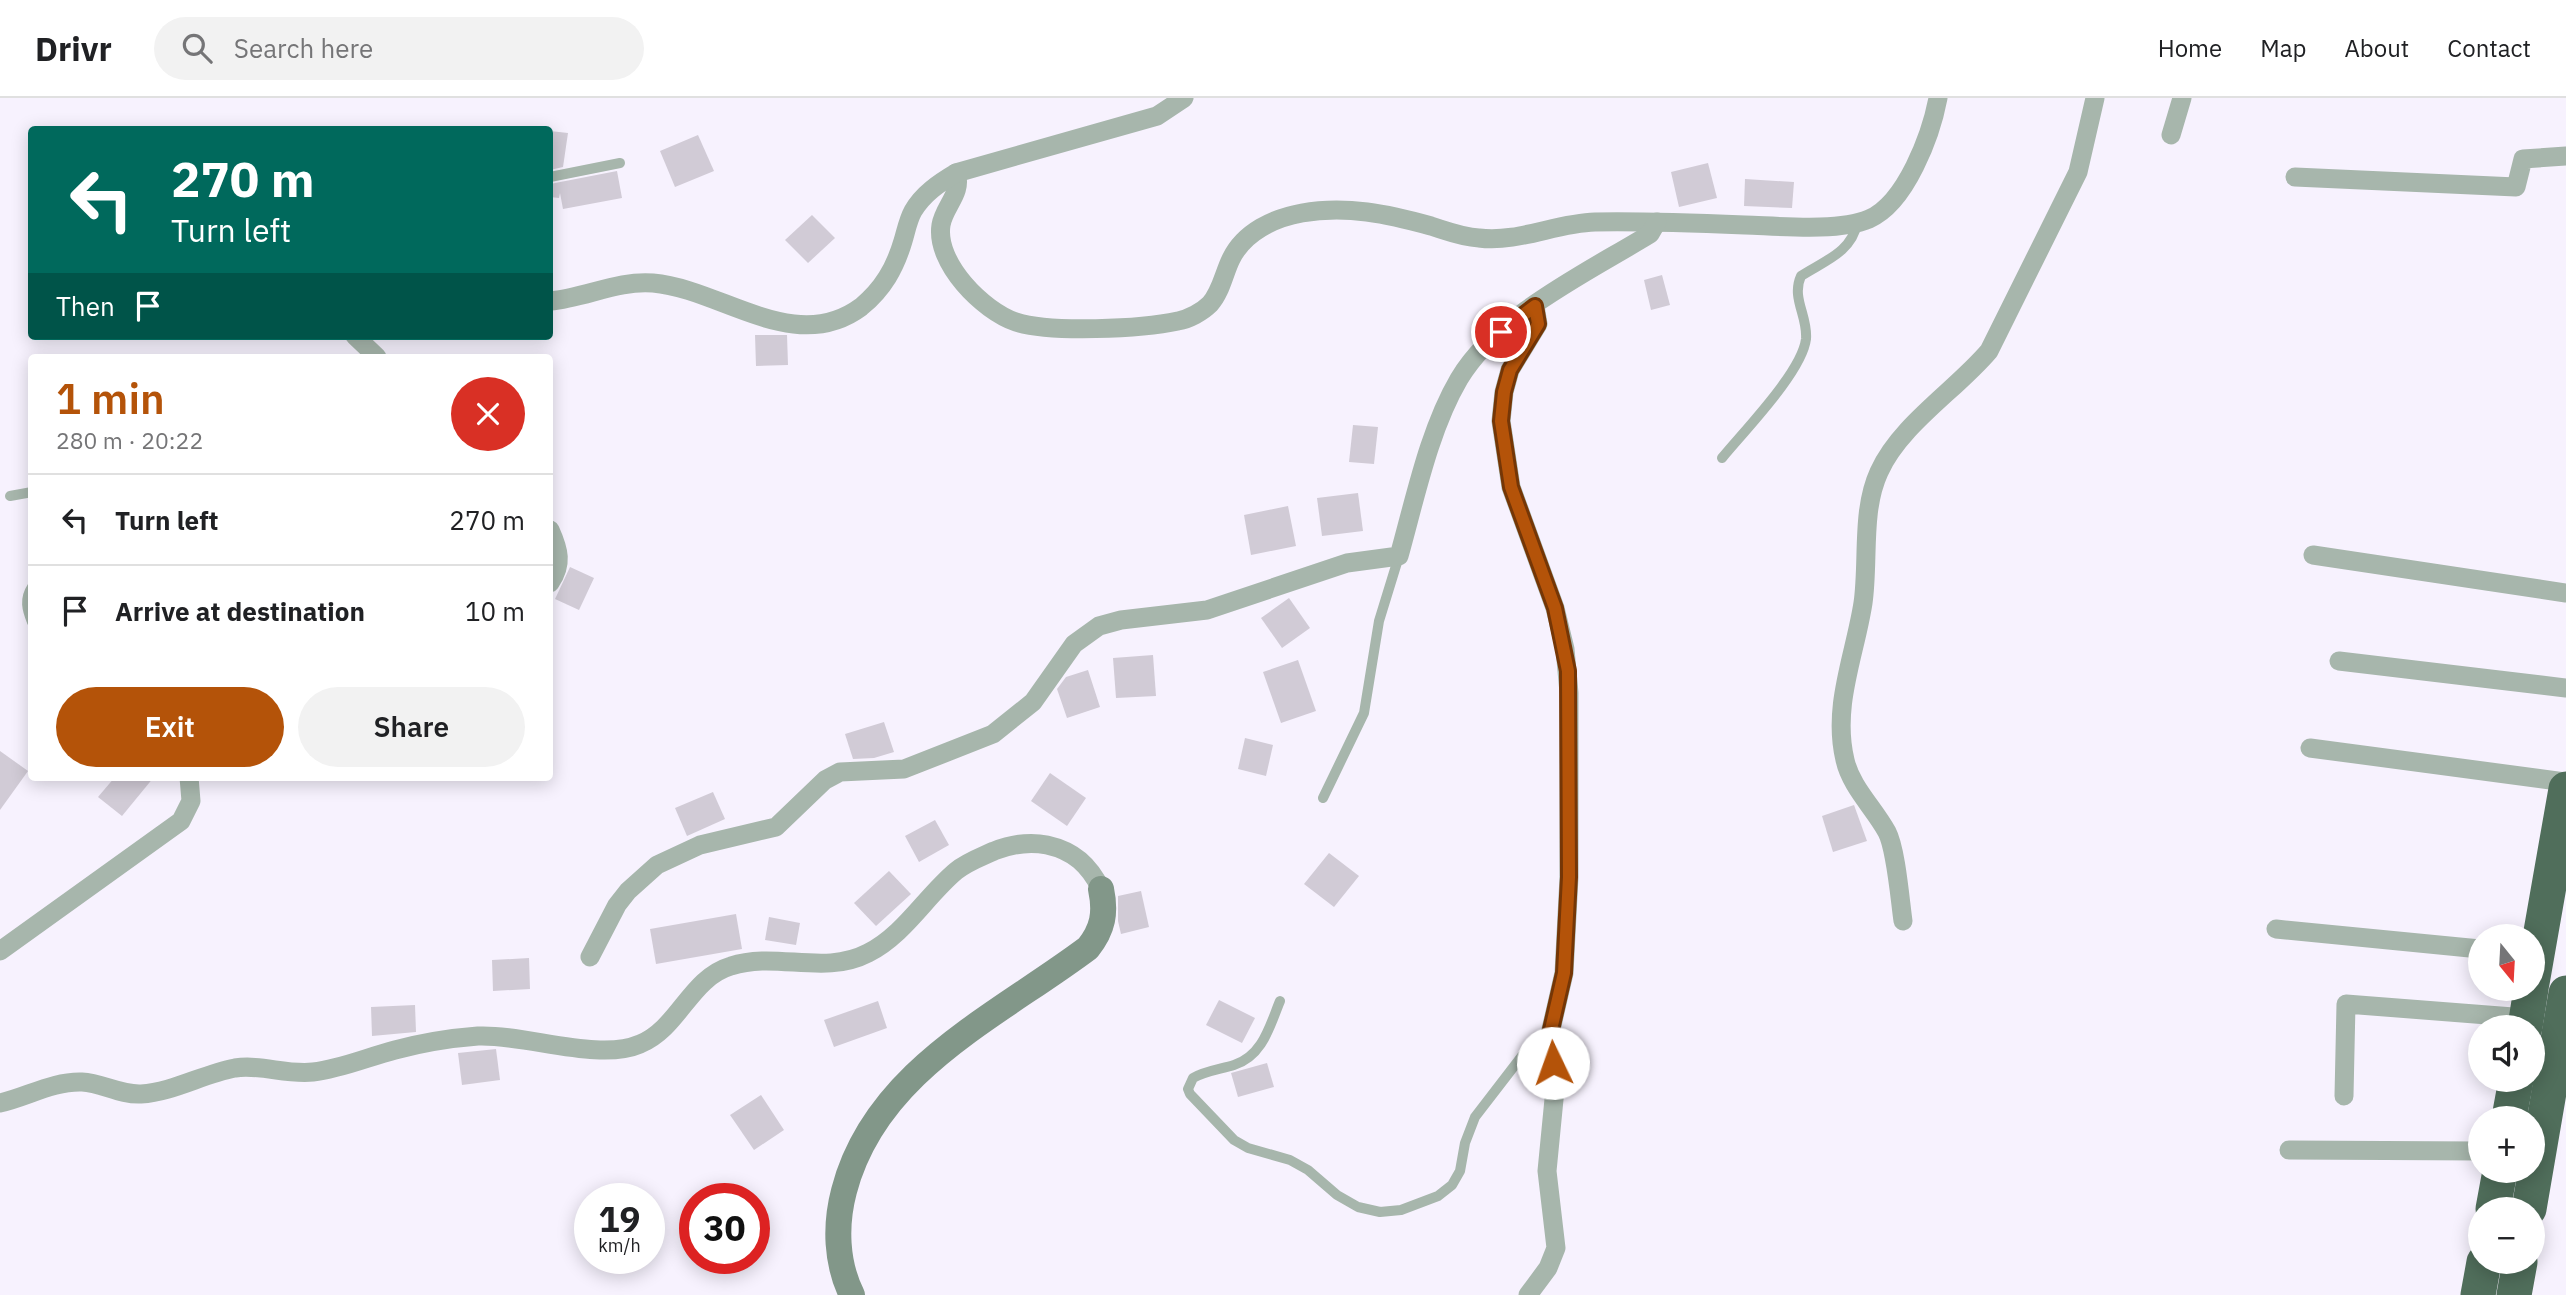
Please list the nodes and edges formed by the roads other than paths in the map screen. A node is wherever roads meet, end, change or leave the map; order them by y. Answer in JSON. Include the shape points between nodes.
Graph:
{"nodes":[{"id":1,"x":1184,"y":98,"type":"edge"},
{"id":2,"x":1938,"y":98,"type":"edge"},
{"id":3,"x":2095,"y":98,"type":"edge"},
{"id":4,"x":2182,"y":98,"type":"edge"},
{"id":5,"x":2171,"y":135,"type":"dead end"},
{"id":6,"x":2566,"y":156,"type":"edge"},
{"id":7,"x":621,"y":163,"type":"dead end"},
{"id":8,"x":956,"y":173,"type":"junction"},
{"id":9,"x":553,"y":176,"type":"edge"},
{"id":10,"x":2295,"y":177,"type":"dead end"},
{"id":11,"x":1657,"y":222,"type":"junction"},
{"id":12,"x":1857,"y":223,"type":"junction"},
{"id":13,"x":553,"y":301,"type":"edge"},
{"id":14,"x":1535,"y":306,"type":"junction"},
{"id":15,"x":359,"y":340,"type":"edge"},
{"id":16,"x":374,"y":354,"type":"edge"},
{"id":17,"x":1721,"y":458,"type":"dead end"},
{"id":18,"x":28,"y":493,"type":"edge"},
{"id":19,"x":10,"y":496,"type":"dead end"},
{"id":20,"x":553,"y":538,"type":"edge"},
{"id":21,"x":2313,"y":555,"type":"dead end"},
{"id":22,"x":1399,"y":556,"type":"junction"},
{"id":23,"x":553,"y":577,"type":"edge"},
{"id":24,"x":2566,"y":593,"type":"edge"},
{"id":25,"x":2339,"y":661,"type":"dead end"},
{"id":26,"x":2566,"y":688,"type":"edge"},
{"id":27,"x":2310,"y":748,"type":"dead end"},
{"id":28,"x":189,"y":781,"type":"edge"},
{"id":29,"x":2566,"y":782,"type":"edge"},
{"id":30,"x":2566,"y":789,"type":"edge"},
{"id":31,"x":1323,"y":798,"type":"dead end"},
{"id":32,"x":1101,"y":889,"type":"joint"},
{"id":33,"x":1903,"y":921,"type":"dead end"},
{"id":34,"x":2542,"y":924,"type":"edge"},
{"id":35,"x":2276,"y":929,"type":"dead end"},
{"id":36,"x":2468,"y":948,"type":"edge"},
{"id":37,"x":0,"y":951,"type":"edge"},
{"id":38,"x":590,"y":957,"type":"dead end"},
{"id":39,"x":2468,"y":993,"type":"edge"},
{"id":40,"x":2566,"y":993,"type":"edge"},
{"id":41,"x":1280,"y":1001,"type":"dead end"},
{"id":42,"x":1550,"y":1034,"type":"junction"},
{"id":43,"x":2343,"y":1096,"type":"dead end"},
{"id":44,"x":0,"y":1103,"type":"edge"},
{"id":45,"x":2289,"y":1150,"type":"dead end"},
{"id":46,"x":2468,"y":1151,"type":"edge"},
{"id":47,"x":2531,"y":1197,"type":"edge"},
{"id":48,"x":2482,"y":1274,"type":"edge"},
{"id":49,"x":2518,"y":1274,"type":"edge"},
{"id":50,"x":852,"y":1295,"type":"edge"},
{"id":51,"x":1528,"y":1295,"type":"edge"},
{"id":52,"x":2478,"y":1295,"type":"edge"},
{"id":53,"x":2514,"y":1295,"type":"edge"}],
"edges":[{"from":1,"to":8,"type":"street","via":[[1157,116],[1127,126]]},
{"from":2,"to":12,"type":"street","via":[[1920,155],[1894,201]]},
{"from":3,"to":33,"type":"street","via":[[2078,172],[1989,351],[1896,443],[1878,473],[1870,503],[1863,602],[1841,708],[1844,757],[1850,777],[1889,835]]},
{"from":4,"to":5,"type":"street"},
{"from":6,"to":10,"type":"street","via":[[2522,159],[2516,187]]},
{"from":7,"to":9,"type":"lane"},
{"from":8,"to":11,"type":"street","via":[[958,186],[940,236],[950,265],[977,299],[998,315],[1044,327],[1120,326],[1178,321],[1194,315],[1216,298],[1232,256],[1246,240],[1262,227],[1305,212],[1363,210],[1492,240],[1573,223]]},
{"from":8,"to":13,"type":"street","via":[[938,183],[912,213],[898,259],[878,292],[838,319],[790,324],[654,283],[630,283]]},
{"from":11,"to":12,"type":"street","via":[[1794,227]]},
{"from":11,"to":14,"type":"street","via":[[1650,234]]},
{"from":12,"to":17,"type":"lane","via":[[1854,237],[1839,254],[1801,276],[1796,292],[1806,329],[1802,354]]},
{"from":14,"to":22,"type":"street","via":[[1486,345],[1460,377],[1444,410]]},
{"from":14,"to":42,"type":"street","via":[[1538,324],[1510,370],[1501,421],[1511,487],[1555,608],[1568,671],[1569,877],[1564,973]]},
{"from":15,"to":16,"type":"street"},
{"from":18,"to":19,"type":"lane"},
{"from":20,"to":23,"type":"street","via":[[559,566]]},
{"from":21,"to":24,"type":"street"},
{"from":22,"to":31,"type":"lane","via":[[1379,621],[1364,713]]},
{"from":22,"to":38,"type":"street","via":[[1347,563],[1207,610],[1099,626],[1074,644],[1033,702],[993,734],[904,769],[840,772],[825,780],[776,827],[700,845],[657,866],[617,905]]},
{"from":25,"to":26,"type":"street"},
{"from":27,"to":29,"type":"street"},
{"from":28,"to":37,"type":"street","via":[[191,801],[181,821]]},
{"from":30,"to":34,"type":"highway"},
{"from":32,"to":44,"type":"street","via":[[1084,863],[1071,853],[1035,843],[998,850],[956,871],[869,953],[829,965],[746,962],[729,966],[699,986],[656,1035],[628,1048],[478,1036],[397,1049],[313,1072],[238,1068],[140,1094],[67,1083]]},
{"from":32,"to":50,"type":"street","via":[[1103,920],[1088,948],[973,1025],[893,1096],[874,1120],[858,1147],[840,1208],[841,1261]]},
{"from":35,"to":36,"type":"street"},
{"from":39,"to":43,"type":"street","via":[[2346,1004]]},
{"from":40,"to":47,"type":"highway"},
{"from":41,"to":42,"type":"lane","via":[[1252,1055],[1193,1078],[1190,1094],[1234,1140],[1299,1165],[1347,1202],[1370,1211],[1401,1210],[1446,1191],[1460,1171],[1475,1117],[1532,1043]]},
{"from":42,"to":51,"type":"street","via":[[1555,1089],[1547,1171],[1556,1248]]},
{"from":45,"to":46,"type":"street"},
{"from":48,"to":52,"type":"highway"},
{"from":49,"to":53,"type":"highway"}]}
